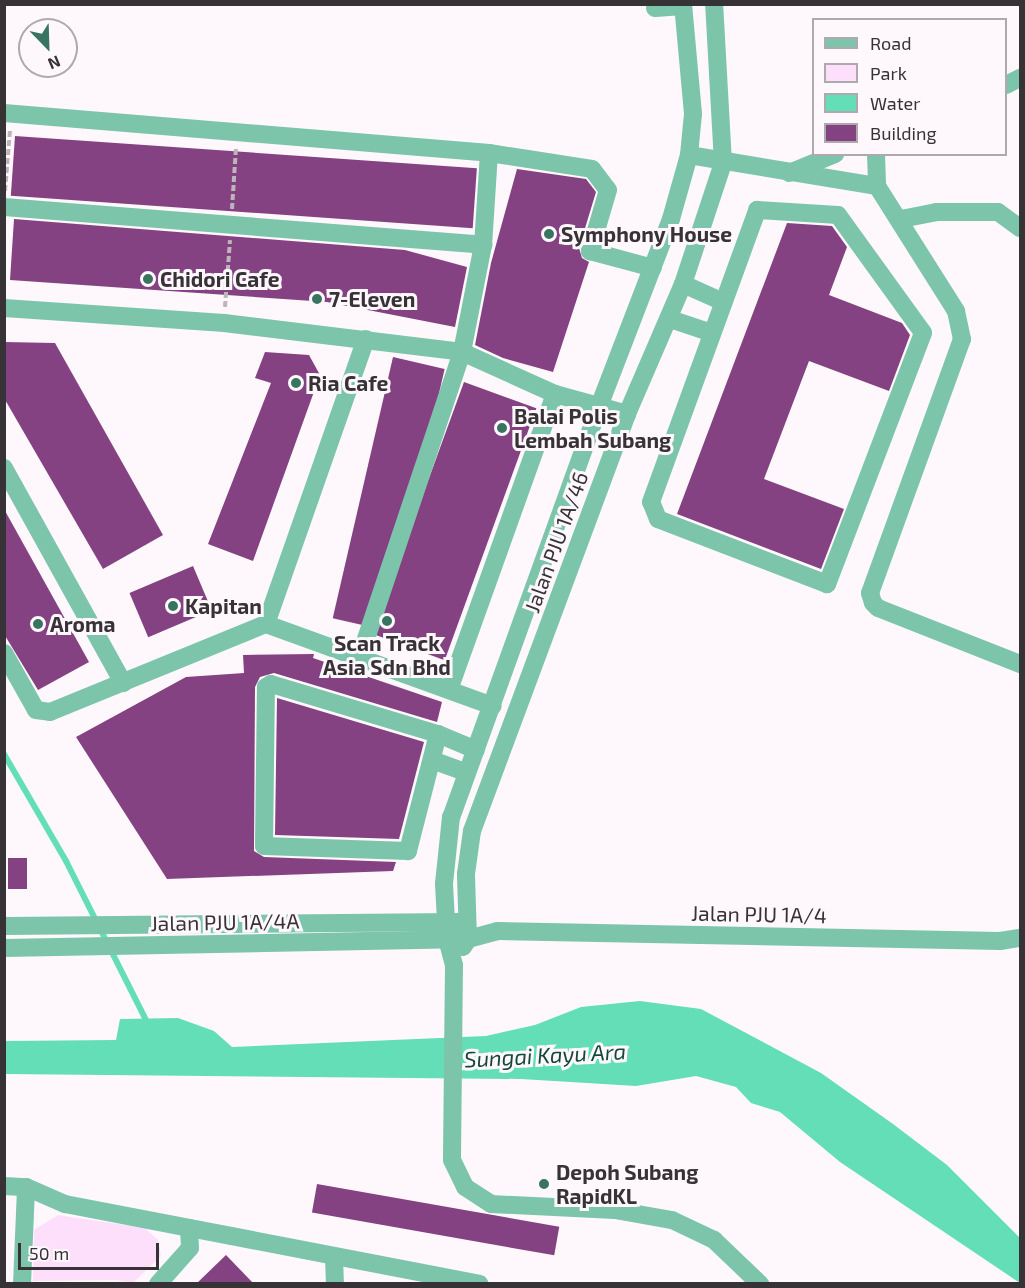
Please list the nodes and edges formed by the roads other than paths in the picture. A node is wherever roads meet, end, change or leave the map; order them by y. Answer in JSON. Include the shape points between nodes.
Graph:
{"nodes":[{"id":1,"x":714,"y":4,"type":"edge"},
{"id":2,"x":683,"y":5,"type":"edge"},
{"id":3,"x":655,"y":8,"type":"dead end"},
{"id":4,"x":8,"y":113,"type":"edge"},
{"id":5,"x":489,"y":153,"type":"junction"},
{"id":6,"x":689,"y":155,"type":"junction"},
{"id":7,"x":830,"y":156,"type":"edge"},
{"id":8,"x":876,"y":156,"type":"edge"},
{"id":9,"x":723,"y":163,"type":"junction"},
{"id":10,"x":789,"y":173,"type":"junction"},
{"id":11,"x":878,"y":186,"type":"junction"},
{"id":12,"x":4,"y":205,"type":"edge"},
{"id":13,"x":901,"y":219,"type":"junction"},
{"id":14,"x":1020,"y":228,"type":"edge"},
{"id":15,"x":483,"y":246,"type":"junction"},
{"id":16,"x":653,"y":268,"type":"junction"},
{"id":17,"x":683,"y":284,"type":"junction"},
{"id":18,"x":721,"y":301,"type":"junction"},
{"id":19,"x":4,"y":308,"type":"edge"},
{"id":20,"x":670,"y":319,"type":"junction"},
{"id":21,"x":710,"y":332,"type":"junction"},
{"id":22,"x":366,"y":339,"type":"junction"},
{"id":23,"x":462,"y":352,"type":"junction"},
{"id":24,"x":555,"y":394,"type":"junction"},
{"id":25,"x":600,"y":404,"type":"junction"},
{"id":26,"x":627,"y":414,"type":"junction"},
{"id":27,"x":4,"y":468,"type":"edge"},
{"id":28,"x":266,"y":624,"type":"junction"},
{"id":29,"x":4,"y":653,"type":"edge"},
{"id":30,"x":360,"y":656,"type":"junction"},
{"id":31,"x":1020,"y":664,"type":"edge"},
{"id":32,"x":123,"y":683,"type":"junction"},
{"id":33,"x":450,"y":687,"type":"junction"},
{"id":34,"x":493,"y":706,"type":"junction"},
{"id":35,"x":438,"y":734,"type":"junction"},
{"id":36,"x":476,"y":750,"type":"junction"},
{"id":37,"x":432,"y":760,"type":"junction"},
{"id":38,"x":467,"y":773,"type":"junction"},
{"id":39,"x":444,"y":890,"type":"junction"},
{"id":40,"x":415,"y":922,"type":"junction"},
{"id":41,"x":4,"y":926,"type":"edge"},
{"id":42,"x":468,"y":930,"type":"junction"},
{"id":43,"x":446,"y":931,"type":"junction"},
{"id":44,"x":1020,"y":938,"type":"edge"},
{"id":45,"x":4,"y":948,"type":"edge"},
{"id":46,"x":454,"y":970,"type":"junction"},
{"id":47,"x":4,"y":1186,"type":"edge"},
{"id":48,"x":26,"y":1187,"type":"junction"},
{"id":49,"x":189,"y":1228,"type":"junction"},
{"id":50,"x":334,"y":1257,"type":"junction"},
{"id":51,"x":22,"y":1284,"type":"edge"},
{"id":52,"x":158,"y":1284,"type":"edge"},
{"id":53,"x":335,"y":1284,"type":"edge"},
{"id":54,"x":479,"y":1284,"type":"edge"},
{"id":55,"x":760,"y":1284,"type":"edge"}],
"edges":[{"from":1,"to":9,"type":"street","name":"Jalan PJU 1A/46"},
{"from":2,"to":3,"type":"street"},
{"from":2,"to":6,"type":"street","name":"Jalan PJU 1A/46","via":[[693,114]]},
{"from":4,"to":5,"type":"street"},
{"from":5,"to":15,"type":"street"},
{"from":5,"to":16,"type":"street","via":[[592,169],[608,190],[590,251]]},
{"from":6,"to":9,"type":"street"},
{"from":6,"to":16,"type":"street","name":"Jalan PJU 1A/46"},
{"from":7,"to":10,"type":"street"},
{"from":8,"to":11,"type":"street"},
{"from":9,"to":10,"type":"street"},
{"from":9,"to":17,"type":"street","name":"Jalan PJU 1A/46"},
{"from":10,"to":11,"type":"street"},
{"from":11,"to":13,"type":"street"},
{"from":12,"to":15,"type":"street"},
{"from":13,"to":14,"type":"street","via":[[936,212],[998,212]]},
{"from":13,"to":31,"type":"street","via":[[956,311],[962,339],[870,593],[878,608]]},
{"from":15,"to":23,"type":"street"},
{"from":16,"to":25,"type":"street","name":"Jalan PJU 1A/46"},
{"from":17,"to":18,"type":"street"},
{"from":17,"to":20,"type":"street","name":"Jalan PJU 1A/46"},
{"from":18,"to":21,"type":"street"},
{"from":18,"to":21,"type":"street","via":[[757,210],[838,215],[923,333],[827,584],[658,519],[651,502]]},
{"from":19,"to":22,"type":"street","via":[[224,323]]},
{"from":20,"to":21,"type":"street"},
{"from":20,"to":26,"type":"street","name":"Jalan PJU 1A/46"},
{"from":22,"to":23,"type":"street"},
{"from":22,"to":28,"type":"street"},
{"from":23,"to":24,"type":"street"},
{"from":23,"to":30,"type":"street"},
{"from":24,"to":25,"type":"street"},
{"from":24,"to":33,"type":"street"},
{"from":25,"to":26,"type":"street"},
{"from":25,"to":34,"type":"street","name":"Jalan PJU 1A/46"},
{"from":26,"to":42,"type":"street","name":"Jalan PJU 1A/46","via":[[472,831],[466,874]]},
{"from":27,"to":32,"type":"street"},
{"from":28,"to":30,"type":"street"},
{"from":28,"to":32,"type":"street"},
{"from":29,"to":32,"type":"street","via":[[36,710],[41,712]]},
{"from":30,"to":33,"type":"street"},
{"from":33,"to":34,"type":"street"},
{"from":34,"to":36,"type":"street","name":"Jalan PJU 1A/46"},
{"from":35,"to":36,"type":"street"},
{"from":35,"to":37,"type":"street"},
{"from":35,"to":37,"type":"street","via":[[271,684],[266,687],[264,846],[405,853]]},
{"from":36,"to":38,"type":"street","name":"Jalan PJU 1A/46"},
{"from":37,"to":38,"type":"street"},
{"from":38,"to":39,"type":"street","name":"Jalan PJU 1A/46","via":[[451,817]]},
{"from":39,"to":40,"type":"street"},
{"from":39,"to":43,"type":"street","name":"Jalan PJU 1A/46"},
{"from":40,"to":41,"type":"street","name":"Jalan PJU 1A/4A"},
{"from":40,"to":43,"type":"street","name":"Jalan PJU 1A/4A"},
{"from":42,"to":43,"type":"street","name":"Jalan PJU 1A/4"},
{"from":42,"to":44,"type":"street","name":"Jalan PJU 1A/4","via":[[988,941]]},
{"from":42,"to":46,"type":"street"},
{"from":43,"to":45,"type":"street","name":"Jalan PJU 1A/4A","via":[[125,947]]},
{"from":43,"to":46,"type":"street","name":"Jalan PJU 1A/46"},
{"from":46,"to":55,"type":"street","via":[[452,1160],[465,1187],[491,1204],[615,1210],[672,1220],[714,1240]]},
{"from":47,"to":48,"type":"street"},
{"from":48,"to":49,"type":"street","via":[[65,1203]]},
{"from":48,"to":51,"type":"street"},
{"from":49,"to":50,"type":"street"},
{"from":49,"to":52,"type":"street","via":[[190,1248]]},
{"from":50,"to":53,"type":"street"},
{"from":50,"to":54,"type":"street"}]}
